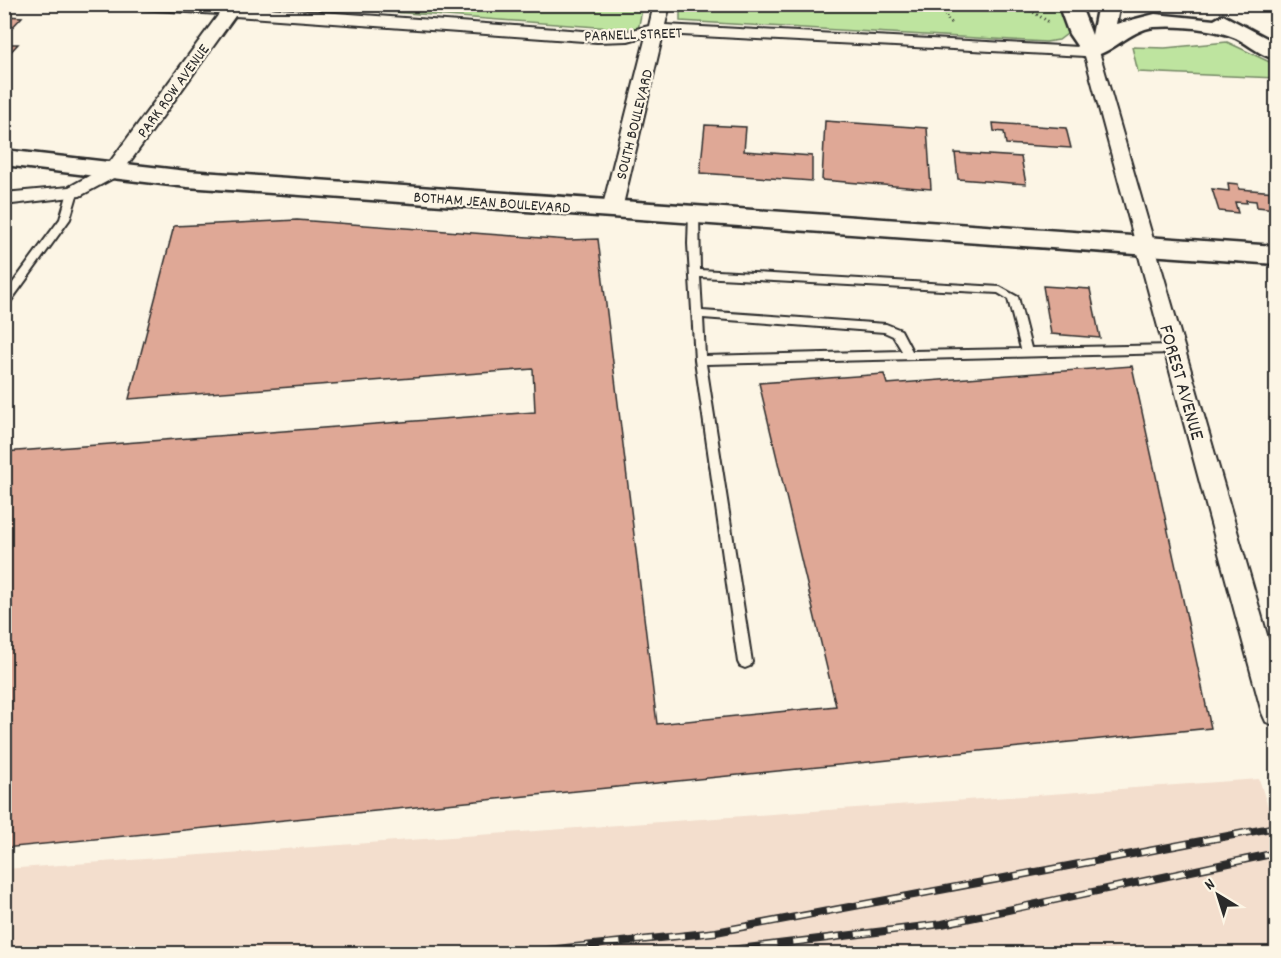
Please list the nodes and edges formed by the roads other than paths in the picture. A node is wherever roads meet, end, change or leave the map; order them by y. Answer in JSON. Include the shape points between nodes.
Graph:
{"nodes":[{"id":1,"x":139,"y":4,"type":"edge"},
{"id":2,"x":662,"y":4,"type":"edge"},
{"id":3,"x":1069,"y":4,"type":"edge"},
{"id":4,"x":1109,"y":4,"type":"edge"},
{"id":5,"x":1192,"y":4,"type":"edge"},
{"id":6,"x":1229,"y":4,"type":"edge"},
{"id":7,"x":230,"y":11,"type":"junction"},
{"id":8,"x":656,"y":29,"type":"junction"},
{"id":9,"x":1276,"y":31,"type":"edge"},
{"id":10,"x":1240,"y":32,"type":"junction"},
{"id":11,"x":1092,"y":51,"type":"junction"},
{"id":12,"x":1276,"y":52,"type":"edge"},
{"id":13,"x":4,"y":157,"type":"edge"},
{"id":14,"x":114,"y":170,"type":"junction"},
{"id":15,"x":73,"y":192,"type":"junction"},
{"id":16,"x":4,"y":199,"type":"edge"},
{"id":17,"x":612,"y":209,"type":"junction"},
{"id":18,"x":694,"y":213,"type":"junction"},
{"id":19,"x":1144,"y":244,"type":"junction"},
{"id":20,"x":1276,"y":255,"type":"edge"},
{"id":21,"x":694,"y":273,"type":"junction"},
{"id":22,"x":4,"y":303,"type":"edge"},
{"id":23,"x":697,"y":314,"type":"junction"},
{"id":24,"x":1174,"y":349,"type":"junction"},
{"id":25,"x":1027,"y":352,"type":"junction"},
{"id":26,"x":909,"y":355,"type":"junction"},
{"id":27,"x":700,"y":360,"type":"junction"},
{"id":28,"x":745,"y":662,"type":"dead end"},
{"id":29,"x":1276,"y":713,"type":"edge"}],
"edges":[{"from":1,"to":7,"type":"street","name":"PARNELL STREET"},
{"from":2,"to":8,"type":"street","name":"SOUTH BOULEVARD"},
{"from":3,"to":11,"type":"main road"},
{"from":4,"to":11,"type":"main road","via":[[1103,34]]},
{"from":5,"to":10,"type":"main road"},
{"from":6,"to":9,"type":"main road"},
{"from":7,"to":8,"type":"street","name":"PARNELL STREET","via":[[597,37],[628,36]]},
{"from":7,"to":14,"type":"street","name":"PARK ROW AVENUE"},
{"from":8,"to":11,"type":"street","name":"PARNELL STREET"},
{"from":8,"to":17,"type":"street","name":"SOUTH BOULEVARD"},
{"from":10,"to":11,"type":"main road","via":[[1190,22],[1146,22],[1127,27]]},
{"from":10,"to":12,"type":"main road"},
{"from":11,"to":19,"type":"street","name":"FOREST AVENUE"},
{"from":13,"to":14,"type":"main road","name":"BOTHAM JEAN BOULEVARD"},
{"from":14,"to":15,"type":"street"},
{"from":14,"to":17,"type":"main road","name":"BOTHAM JEAN BOULEVARD","via":[[187,179]]},
{"from":15,"to":16,"type":"street"},
{"from":15,"to":22,"type":"lane","via":[[65,219]]},
{"from":17,"to":18,"type":"main road","name":"BOTHAM JEAN BOULEVARD"},
{"from":18,"to":19,"type":"main road","name":"BOTHAM JEAN BOULEVARD"},
{"from":18,"to":21,"type":"lane"},
{"from":19,"to":20,"type":"main road"},
{"from":19,"to":24,"type":"street","name":"FOREST AVENUE"},
{"from":21,"to":23,"type":"lane"},
{"from":21,"to":25,"type":"lane","via":[[1000,290],[1013,297]]},
{"from":23,"to":26,"type":"lane","via":[[886,328],[897,333]]},
{"from":23,"to":27,"type":"lane"},
{"from":24,"to":25,"type":"lane"},
{"from":24,"to":29,"type":"street","name":"FOREST AVENUE"},
{"from":25,"to":26,"type":"lane"},
{"from":26,"to":27,"type":"lane"},
{"from":27,"to":28,"type":"lane"}]}
